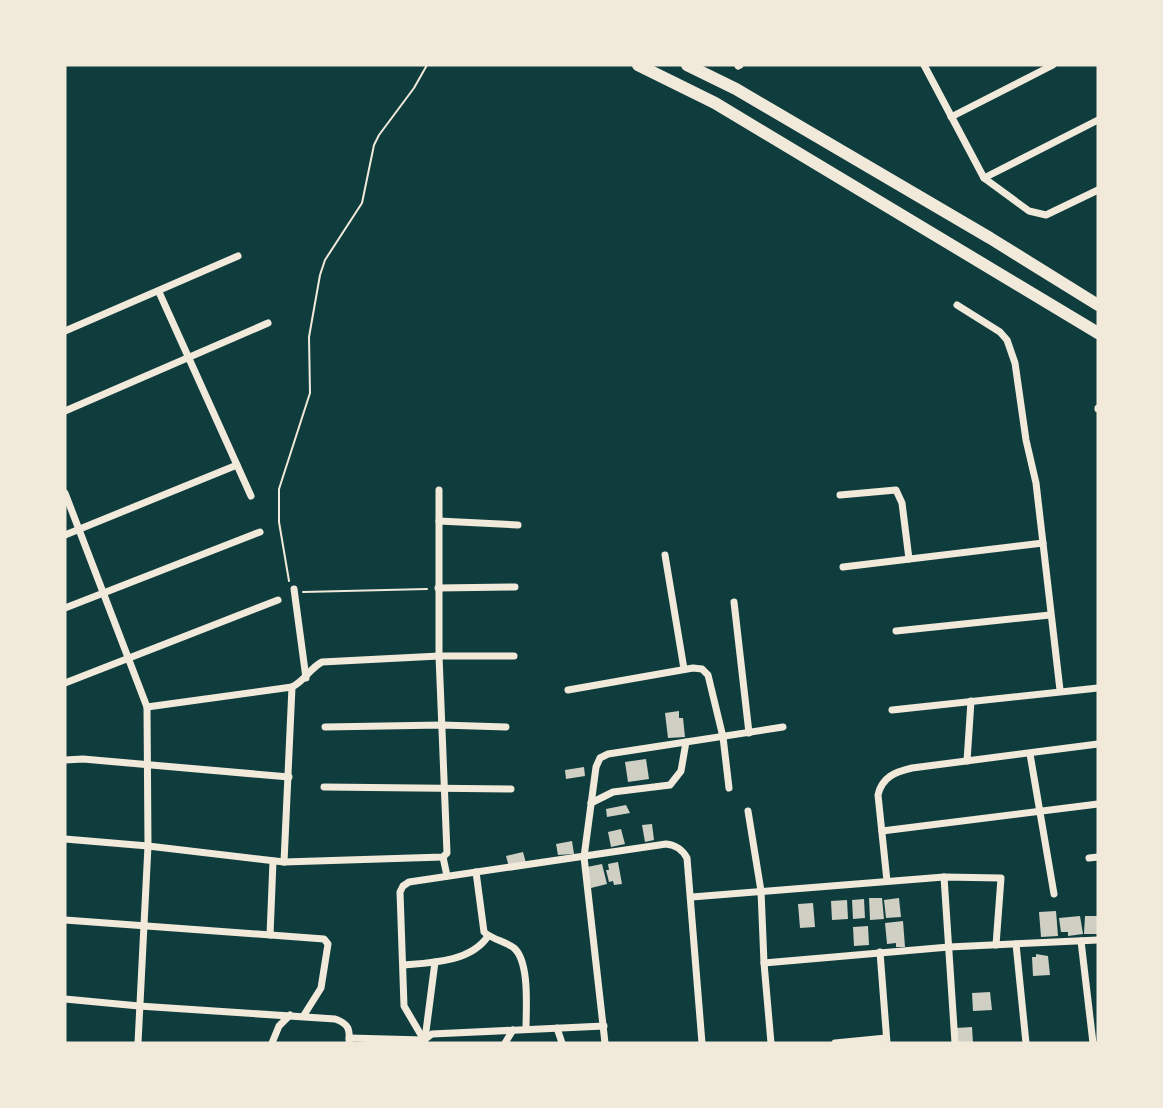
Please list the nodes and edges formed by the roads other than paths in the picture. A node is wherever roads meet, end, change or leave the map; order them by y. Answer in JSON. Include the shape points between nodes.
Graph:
{"nodes":[{"id":1,"x":638,"y":65,"type":"edge"},
{"id":2,"x":687,"y":65,"type":"edge"},
{"id":3,"x":924,"y":65,"type":"edge"},
{"id":4,"x":1053,"y":65,"type":"edge"},
{"id":5,"x":951,"y":117,"type":"junction"},
{"id":6,"x":1098,"y":120,"type":"edge"},
{"id":7,"x":984,"y":178,"type":"junction"},
{"id":8,"x":1098,"y":190,"type":"edge"},
{"id":9,"x":239,"y":256,"type":"dead end"},
{"id":10,"x":159,"y":292,"type":"junction"},
{"id":11,"x":957,"y":305,"type":"dead end"},
{"id":12,"x":1098,"y":305,"type":"edge"},
{"id":13,"x":268,"y":323,"type":"dead end"},
{"id":14,"x":65,"y":331,"type":"edge"},
{"id":15,"x":1098,"y":333,"type":"edge"},
{"id":16,"x":189,"y":358,"type":"junction"},
{"id":17,"x":65,"y":411,"type":"edge"},
{"id":18,"x":237,"y":465,"type":"junction"},
{"id":19,"x":439,"y":490,"type":"dead end"},
{"id":20,"x":65,"y":493,"type":"edge"},
{"id":21,"x":840,"y":495,"type":"dead end"},
{"id":22,"x":251,"y":496,"type":"dead end"},
{"id":23,"x":439,"y":521,"type":"junction"},
{"id":24,"x":518,"y":525,"type":"dead end"},
{"id":25,"x":77,"y":530,"type":"junction"},
{"id":26,"x":260,"y":532,"type":"dead end"},
{"id":27,"x":65,"y":535,"type":"edge"},
{"id":28,"x":1043,"y":543,"type":"junction"},
{"id":29,"x":665,"y":555,"type":"dead end"},
{"id":30,"x":909,"y":559,"type":"junction"},
{"id":31,"x":843,"y":566,"type":"dead end"},
{"id":32,"x":515,"y":587,"type":"dead end"},
{"id":33,"x":438,"y":588,"type":"junction"},
{"id":34,"x":294,"y":589,"type":"road end"},
{"id":35,"x":104,"y":592,"type":"junction"},
{"id":36,"x":278,"y":600,"type":"dead end"},
{"id":37,"x":734,"y":602,"type":"dead end"},
{"id":38,"x":65,"y":608,"type":"edge"},
{"id":39,"x":1050,"y":615,"type":"junction"},
{"id":40,"x":896,"y":631,"type":"dead end"},
{"id":41,"x":130,"y":656,"type":"junction"},
{"id":42,"x":439,"y":656,"type":"junction"},
{"id":43,"x":514,"y":656,"type":"dead end"},
{"id":44,"x":684,"y":669,"type":"junction"},
{"id":45,"x":306,"y":678,"type":"junction"},
{"id":46,"x":65,"y":684,"type":"edge"},
{"id":47,"x":292,"y":687,"type":"junction"},
{"id":48,"x":1098,"y":688,"type":"edge"},
{"id":49,"x":568,"y":690,"type":"dead end"},
{"id":50,"x":1060,"y":690,"type":"junction"},
{"id":51,"x":971,"y":701,"type":"junction"},
{"id":52,"x":147,"y":707,"type":"junction"},
{"id":53,"x":892,"y":710,"type":"dead end"},
{"id":54,"x":442,"y":725,"type":"junction"},
{"id":55,"x":325,"y":727,"type":"dead end"},
{"id":56,"x":506,"y":727,"type":"dead end"},
{"id":57,"x":783,"y":727,"type":"dead end"},
{"id":58,"x":749,"y":733,"type":"junction"},
{"id":59,"x":723,"y":737,"type":"junction"},
{"id":60,"x":686,"y":742,"type":"junction"},
{"id":61,"x":1098,"y":744,"type":"edge"},
{"id":62,"x":1030,"y":754,"type":"junction"},
{"id":63,"x":65,"y":760,"type":"edge"},
{"id":64,"x":967,"y":761,"type":"junction"},
{"id":65,"x":148,"y":766,"type":"junction"},
{"id":66,"x":289,"y":777,"type":"junction"},
{"id":67,"x":324,"y":787,"type":"dead end"},
{"id":68,"x":444,"y":788,"type":"junction"},
{"id":69,"x":729,"y":788,"type":"dead end"},
{"id":70,"x":511,"y":789,"type":"dead end"},
{"id":71,"x":591,"y":803,"type":"junction"},
{"id":72,"x":1098,"y":804,"type":"edge"},
{"id":73,"x":748,"y":811,"type":"dead end"},
{"id":74,"x":1040,"y":811,"type":"junction"},
{"id":75,"x":882,"y":831,"type":"junction"},
{"id":76,"x":65,"y":839,"type":"edge"},
{"id":77,"x":148,"y":846,"type":"junction"},
{"id":78,"x":443,"y":857,"type":"junction"},
{"id":79,"x":584,"y":857,"type":"junction"},
{"id":80,"x":1098,"y":857,"type":"edge"},
{"id":81,"x":1089,"y":858,"type":"dead end"},
{"id":82,"x":273,"y":861,"type":"junction"},
{"id":83,"x":284,"y":862,"type":"junction"},
{"id":84,"x":476,"y":872,"type":"junction"},
{"id":85,"x":447,"y":876,"type":"junction"},
{"id":86,"x":944,"y":877,"type":"junction"},
{"id":87,"x":887,"y":881,"type":"junction"},
{"id":88,"x":761,"y":891,"type":"junction"},
{"id":89,"x":1054,"y":894,"type":"dead end"},
{"id":90,"x":692,"y":897,"type":"junction"},
{"id":91,"x":65,"y":920,"type":"edge"},
{"id":92,"x":143,"y":926,"type":"junction"},
{"id":93,"x":270,"y":935,"type":"junction"},
{"id":94,"x":488,"y":936,"type":"junction"},
{"id":95,"x":1098,"y":940,"type":"edge"},
{"id":96,"x":1081,"y":941,"type":"junction"},
{"id":97,"x":1016,"y":944,"type":"junction"},
{"id":98,"x":996,"y":945,"type":"junction"},
{"id":99,"x":949,"y":947,"type":"junction"},
{"id":100,"x":880,"y":952,"type":"junction"},
{"id":101,"x":435,"y":962,"type":"junction"},
{"id":102,"x":764,"y":963,"type":"junction"},
{"id":103,"x":404,"y":965,"type":"junction"},
{"id":104,"x":65,"y":999,"type":"edge"},
{"id":105,"x":139,"y":1006,"type":"junction"},
{"id":106,"x":290,"y":1014,"type":"junction"},
{"id":107,"x":304,"y":1015,"type":"junction"},
{"id":108,"x":604,"y":1026,"type":"junction"},
{"id":109,"x":557,"y":1028,"type":"junction"},
{"id":110,"x":526,"y":1029,"type":"junction"},
{"id":111,"x":513,"y":1030,"type":"junction"},
{"id":112,"x":886,"y":1040,"type":"edge"},
{"id":113,"x":349,"y":1041,"type":"edge"},
{"id":114,"x":424,"y":1041,"type":"edge"},
{"id":115,"x":138,"y":1043,"type":"edge"},
{"id":116,"x":272,"y":1043,"type":"edge"},
{"id":117,"x":505,"y":1043,"type":"edge"},
{"id":118,"x":562,"y":1043,"type":"edge"},
{"id":119,"x":605,"y":1043,"type":"edge"},
{"id":120,"x":702,"y":1043,"type":"edge"},
{"id":121,"x":771,"y":1043,"type":"edge"},
{"id":122,"x":835,"y":1043,"type":"edge"},
{"id":123,"x":954,"y":1043,"type":"edge"},
{"id":124,"x":1026,"y":1043,"type":"edge"},
{"id":125,"x":1093,"y":1043,"type":"edge"}],
"edges":[{"from":1,"to":15,"type":"highway","via":[[715,103]]},
{"from":2,"to":12,"type":"highway","via":[[736,89]]},
{"from":3,"to":5,"type":"street"},
{"from":4,"to":5,"type":"street"},
{"from":5,"to":7,"type":"street"},
{"from":6,"to":7,"type":"street"},
{"from":7,"to":8,"type":"street","via":[[1029,211],[1046,215]]},
{"from":9,"to":10,"type":"street"},
{"from":10,"to":14,"type":"street"},
{"from":10,"to":16,"type":"street"},
{"from":11,"to":28,"type":"street","via":[[1000,332],[1011,351]]},
{"from":13,"to":16,"type":"street"},
{"from":16,"to":17,"type":"street"},
{"from":16,"to":18,"type":"street"},
{"from":18,"to":22,"type":"street"},
{"from":18,"to":25,"type":"street"},
{"from":19,"to":23,"type":"street"},
{"from":20,"to":25,"type":"street"},
{"from":21,"to":30,"type":"street","via":[[897,490]]},
{"from":23,"to":24,"type":"street"},
{"from":23,"to":33,"type":"street"},
{"from":25,"to":27,"type":"street"},
{"from":25,"to":35,"type":"street"},
{"from":26,"to":35,"type":"street"},
{"from":28,"to":30,"type":"street"},
{"from":28,"to":39,"type":"street"},
{"from":29,"to":44,"type":"street"},
{"from":30,"to":31,"type":"street"},
{"from":32,"to":33,"type":"street"},
{"from":33,"to":42,"type":"street"},
{"from":34,"to":45,"type":"street"},
{"from":35,"to":38,"type":"street"},
{"from":35,"to":41,"type":"street"},
{"from":36,"to":41,"type":"street"},
{"from":37,"to":58,"type":"street"},
{"from":39,"to":40,"type":"street"},
{"from":39,"to":50,"type":"street"},
{"from":41,"to":46,"type":"street"},
{"from":41,"to":52,"type":"street"},
{"from":42,"to":43,"type":"street"},
{"from":42,"to":45,"type":"street","via":[[322,662]]},
{"from":42,"to":54,"type":"street"},
{"from":44,"to":49,"type":"street"},
{"from":44,"to":59,"type":"street","via":[[702,669],[708,675]]},
{"from":45,"to":47,"type":"street"},
{"from":47,"to":52,"type":"street"},
{"from":47,"to":66,"type":"street"},
{"from":48,"to":50,"type":"street"},
{"from":50,"to":51,"type":"street"},
{"from":51,"to":53,"type":"street"},
{"from":51,"to":64,"type":"street"},
{"from":52,"to":65,"type":"street"},
{"from":54,"to":55,"type":"street"},
{"from":54,"to":56,"type":"street"},
{"from":54,"to":68,"type":"street"},
{"from":57,"to":58,"type":"street"},
{"from":58,"to":59,"type":"street"},
{"from":59,"to":60,"type":"street"},
{"from":59,"to":69,"type":"street"},
{"from":60,"to":71,"type":"street","via":[[681,771],[670,785],[613,792]]},
{"from":60,"to":71,"type":"street","via":[[600,758]]},
{"from":61,"to":62,"type":"street"},
{"from":62,"to":64,"type":"street"},
{"from":62,"to":74,"type":"street"},
{"from":63,"to":65,"type":"street"},
{"from":64,"to":75,"type":"street","via":[[912,768],[886,778],[878,795]]},
{"from":65,"to":66,"type":"street"},
{"from":65,"to":77,"type":"street"},
{"from":66,"to":83,"type":"street"},
{"from":67,"to":68,"type":"street"},
{"from":68,"to":70,"type":"street"},
{"from":68,"to":78,"type":"street","via":[[447,853]]},
{"from":71,"to":79,"type":"street"},
{"from":72,"to":74,"type":"street"},
{"from":73,"to":88,"type":"street"},
{"from":74,"to":75,"type":"street"},
{"from":74,"to":89,"type":"street"},
{"from":75,"to":87,"type":"street"},
{"from":76,"to":77,"type":"street"},
{"from":77,"to":82,"type":"street"},
{"from":77,"to":92,"type":"street"},
{"from":78,"to":83,"type":"street"},
{"from":78,"to":85,"type":"street"},
{"from":79,"to":84,"type":"street"},
{"from":79,"to":90,"type":"street","via":[[675,845],[687,858]]},
{"from":79,"to":108,"type":"street"},
{"from":80,"to":81,"type":"street"},
{"from":82,"to":83,"type":"street"},
{"from":82,"to":93,"type":"street"},
{"from":84,"to":85,"type":"street"},
{"from":84,"to":94,"type":"street"},
{"from":85,"to":103,"type":"street","via":[[402,886]]},
{"from":86,"to":87,"type":"street"},
{"from":86,"to":98,"type":"street","via":[[1001,878]]},
{"from":86,"to":99,"type":"street"},
{"from":87,"to":88,"type":"street"},
{"from":88,"to":90,"type":"street"},
{"from":88,"to":102,"type":"street"},
{"from":90,"to":120,"type":"street"},
{"from":91,"to":92,"type":"street"},
{"from":92,"to":93,"type":"street"},
{"from":92,"to":105,"type":"street"},
{"from":93,"to":107,"type":"street","via":[[319,937],[328,944],[321,988]]},
{"from":94,"to":101,"type":"street","via":[[471,951]]},
{"from":94,"to":110,"type":"street","via":[[520,955]]},
{"from":95,"to":96,"type":"street"},
{"from":96,"to":97,"type":"street"},
{"from":96,"to":125,"type":"street"},
{"from":97,"to":98,"type":"street"},
{"from":97,"to":124,"type":"street"},
{"from":98,"to":99,"type":"street"},
{"from":99,"to":100,"type":"street"},
{"from":99,"to":123,"type":"street"},
{"from":100,"to":102,"type":"street"},
{"from":100,"to":112,"type":"street"},
{"from":101,"to":103,"type":"street"},
{"from":101,"to":114,"type":"street"},
{"from":102,"to":121,"type":"street"},
{"from":103,"to":114,"type":"street","via":[[404,1006]]},
{"from":104,"to":105,"type":"street"},
{"from":105,"to":106,"type":"street"},
{"from":105,"to":115,"type":"street"},
{"from":106,"to":107,"type":"street"},
{"from":106,"to":116,"type":"street"},
{"from":107,"to":113,"type":"street","via":[[344,1022],[350,1030]]},
{"from":108,"to":109,"type":"street"},
{"from":108,"to":119,"type":"street"},
{"from":109,"to":110,"type":"street"},
{"from":109,"to":118,"type":"street"},
{"from":110,"to":111,"type":"street"},
{"from":111,"to":114,"type":"street","via":[[432,1034]]},
{"from":111,"to":117,"type":"street"},
{"from":112,"to":122,"type":"street"},
{"from":113,"to":114,"type":"street"}]}
